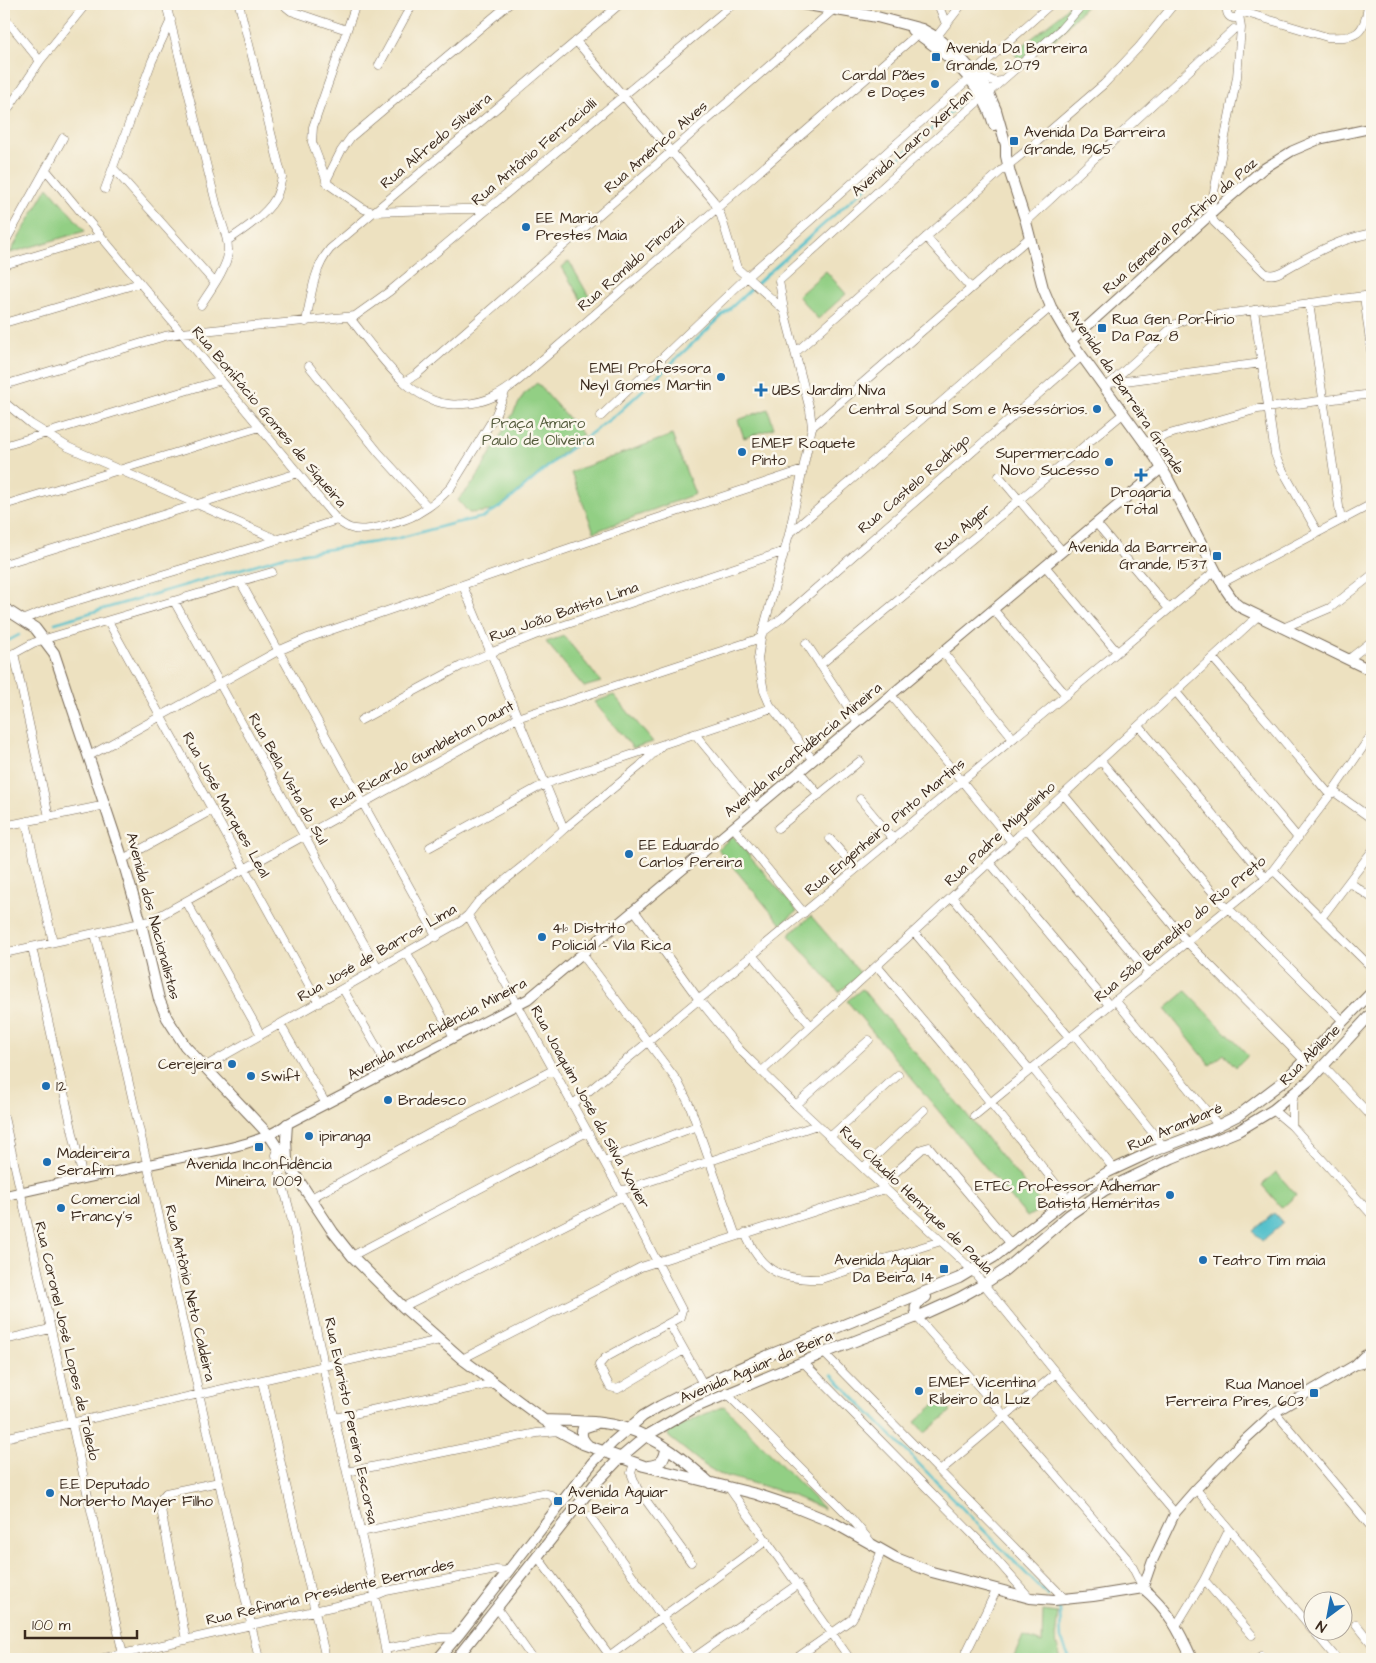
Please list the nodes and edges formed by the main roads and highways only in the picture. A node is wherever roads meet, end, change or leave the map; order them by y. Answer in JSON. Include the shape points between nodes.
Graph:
{"nodes":[{"id":1,"x":802,"y":4,"type":"edge"},
{"id":2,"x":4,"y":608,"type":"edge"},
{"id":3,"x":1372,"y":671,"type":"edge"},
{"id":4,"x":1372,"y":992,"type":"edge"},
{"id":5,"x":1370,"y":1019,"type":"edge"},
{"id":6,"x":1273,"y":1110,"type":"joint"},
{"id":7,"x":287,"y":1124,"type":"road end"},
{"id":8,"x":1149,"y":1153,"type":"junction"},
{"id":9,"x":288,"y":1164,"type":"junction"},
{"id":10,"x":1139,"y":1174,"type":"junction"},
{"id":11,"x":974,"y":1271,"type":"joint"},
{"id":12,"x":984,"y":1284,"type":"joint"},
{"id":13,"x":930,"y":1292,"type":"junction"},
{"id":14,"x":917,"y":1317,"type":"junction"},
{"id":15,"x":544,"y":1420,"type":"junction"},
{"id":16,"x":598,"y":1423,"type":"junction"},
{"id":17,"x":628,"y":1429,"type":"junction"},
{"id":18,"x":646,"y":1436,"type":"junction"},
{"id":19,"x":589,"y":1447,"type":"junction"},
{"id":20,"x":666,"y":1448,"type":"junction"},
{"id":21,"x":602,"y":1452,"type":"junction"},
{"id":22,"x":620,"y":1458,"type":"junction"},
{"id":23,"x":644,"y":1466,"type":"junction"},
{"id":24,"x":711,"y":1484,"type":"junction"},
{"id":25,"x":438,"y":1659,"type":"edge"},
{"id":26,"x":456,"y":1659,"type":"edge"},
{"id":27,"x":1192,"y":1659,"type":"edge"}],
"edges":[{"from":1,"to":3,"type":"main road","name":"Avenida da Barreira Grande","via":[[904,24],[934,41],[972,74],[986,95],[1051,307],[1071,341],[1108,386],[1146,442],[1222,584],[1237,605]]},
{"from":2,"to":9,"type":"main road","name":"Avenida dos Nacionalistas","via":[[35,628],[59,664],[123,859],[159,999],[167,1018],[185,1046],[269,1135]]},
{"from":4,"to":8,"type":"main road","name":"Rua Arambaré","via":[[1305,1061],[1259,1102],[1219,1126]]},
{"from":5,"to":6,"type":"main road","name":"Rua Abilene","via":[[1324,1066]]},
{"from":6,"to":10,"type":"main road","name":"Rua Arambaré","via":[[1238,1131]]},
{"from":7,"to":9,"type":"main road"},
{"from":8,"to":10,"type":"main road","via":[[1150,1160]]},
{"from":8,"to":11,"type":"main road","name":"Rua Arambaré","via":[[1114,1169],[1068,1199]]},
{"from":9,"to":15,"type":"main road","name":"Avenida dos Nacionalistas","via":[[352,1256],[462,1359]]},
{"from":10,"to":12,"type":"main road","name":"Rua Arambaré","via":[[1086,1203],[1006,1270]]},
{"from":11,"to":13,"type":"main road","name":"Avenida Aguiar da Beira"},
{"from":12,"to":14,"type":"main road","name":"Avenida Aguiar da Beira"},
{"from":13,"to":14,"type":"main road","via":[[916,1304]]},
{"from":13,"to":17,"type":"main road","name":"Avenida Aguiar da Beira","via":[[703,1384],[651,1411]]},
{"from":14,"to":18,"type":"main road","name":"Avenida Aguiar da Beira","via":[[694,1408]]},
{"from":15,"to":16,"type":"main road"},
{"from":15,"to":19,"type":"main road","name":"Avenida dos Nacionalistas"},
{"from":16,"to":17,"type":"main road"},
{"from":16,"to":19,"type":"main road","via":[[583,1428],[584,1442]]},
{"from":17,"to":18,"type":"main road"},
{"from":17,"to":21,"type":"main road","name":"Avenida Aguiar da Beira"},
{"from":18,"to":20,"type":"main road"},
{"from":18,"to":22,"type":"main road","name":"Avenida Aguiar da Beira"},
{"from":19,"to":21,"type":"main road","name":"Avenida dos Nacionalistas"},
{"from":20,"to":23,"type":"main road","via":[[662,1462]]},
{"from":20,"to":24,"type":"main road"},
{"from":21,"to":22,"type":"main road","name":"Avenida dos Nacionalistas"},
{"from":21,"to":25,"type":"main road","name":"Avenida Aguiar da Beira"},
{"from":22,"to":23,"type":"main road","name":"Avenida dos Nacionalistas"},
{"from":22,"to":26,"type":"main road","name":"Avenida Aguiar da Beira","via":[[584,1496]]},
{"from":23,"to":24,"type":"main road","name":"Avenida dos Nacionalistas"},
{"from":24,"to":27,"type":"main road","name":"Avenida dos Nacionalistas","via":[[771,1498],[828,1521],[896,1558],[932,1572],[1036,1599],[1066,1600],[1143,1588],[1170,1614]]}]}
